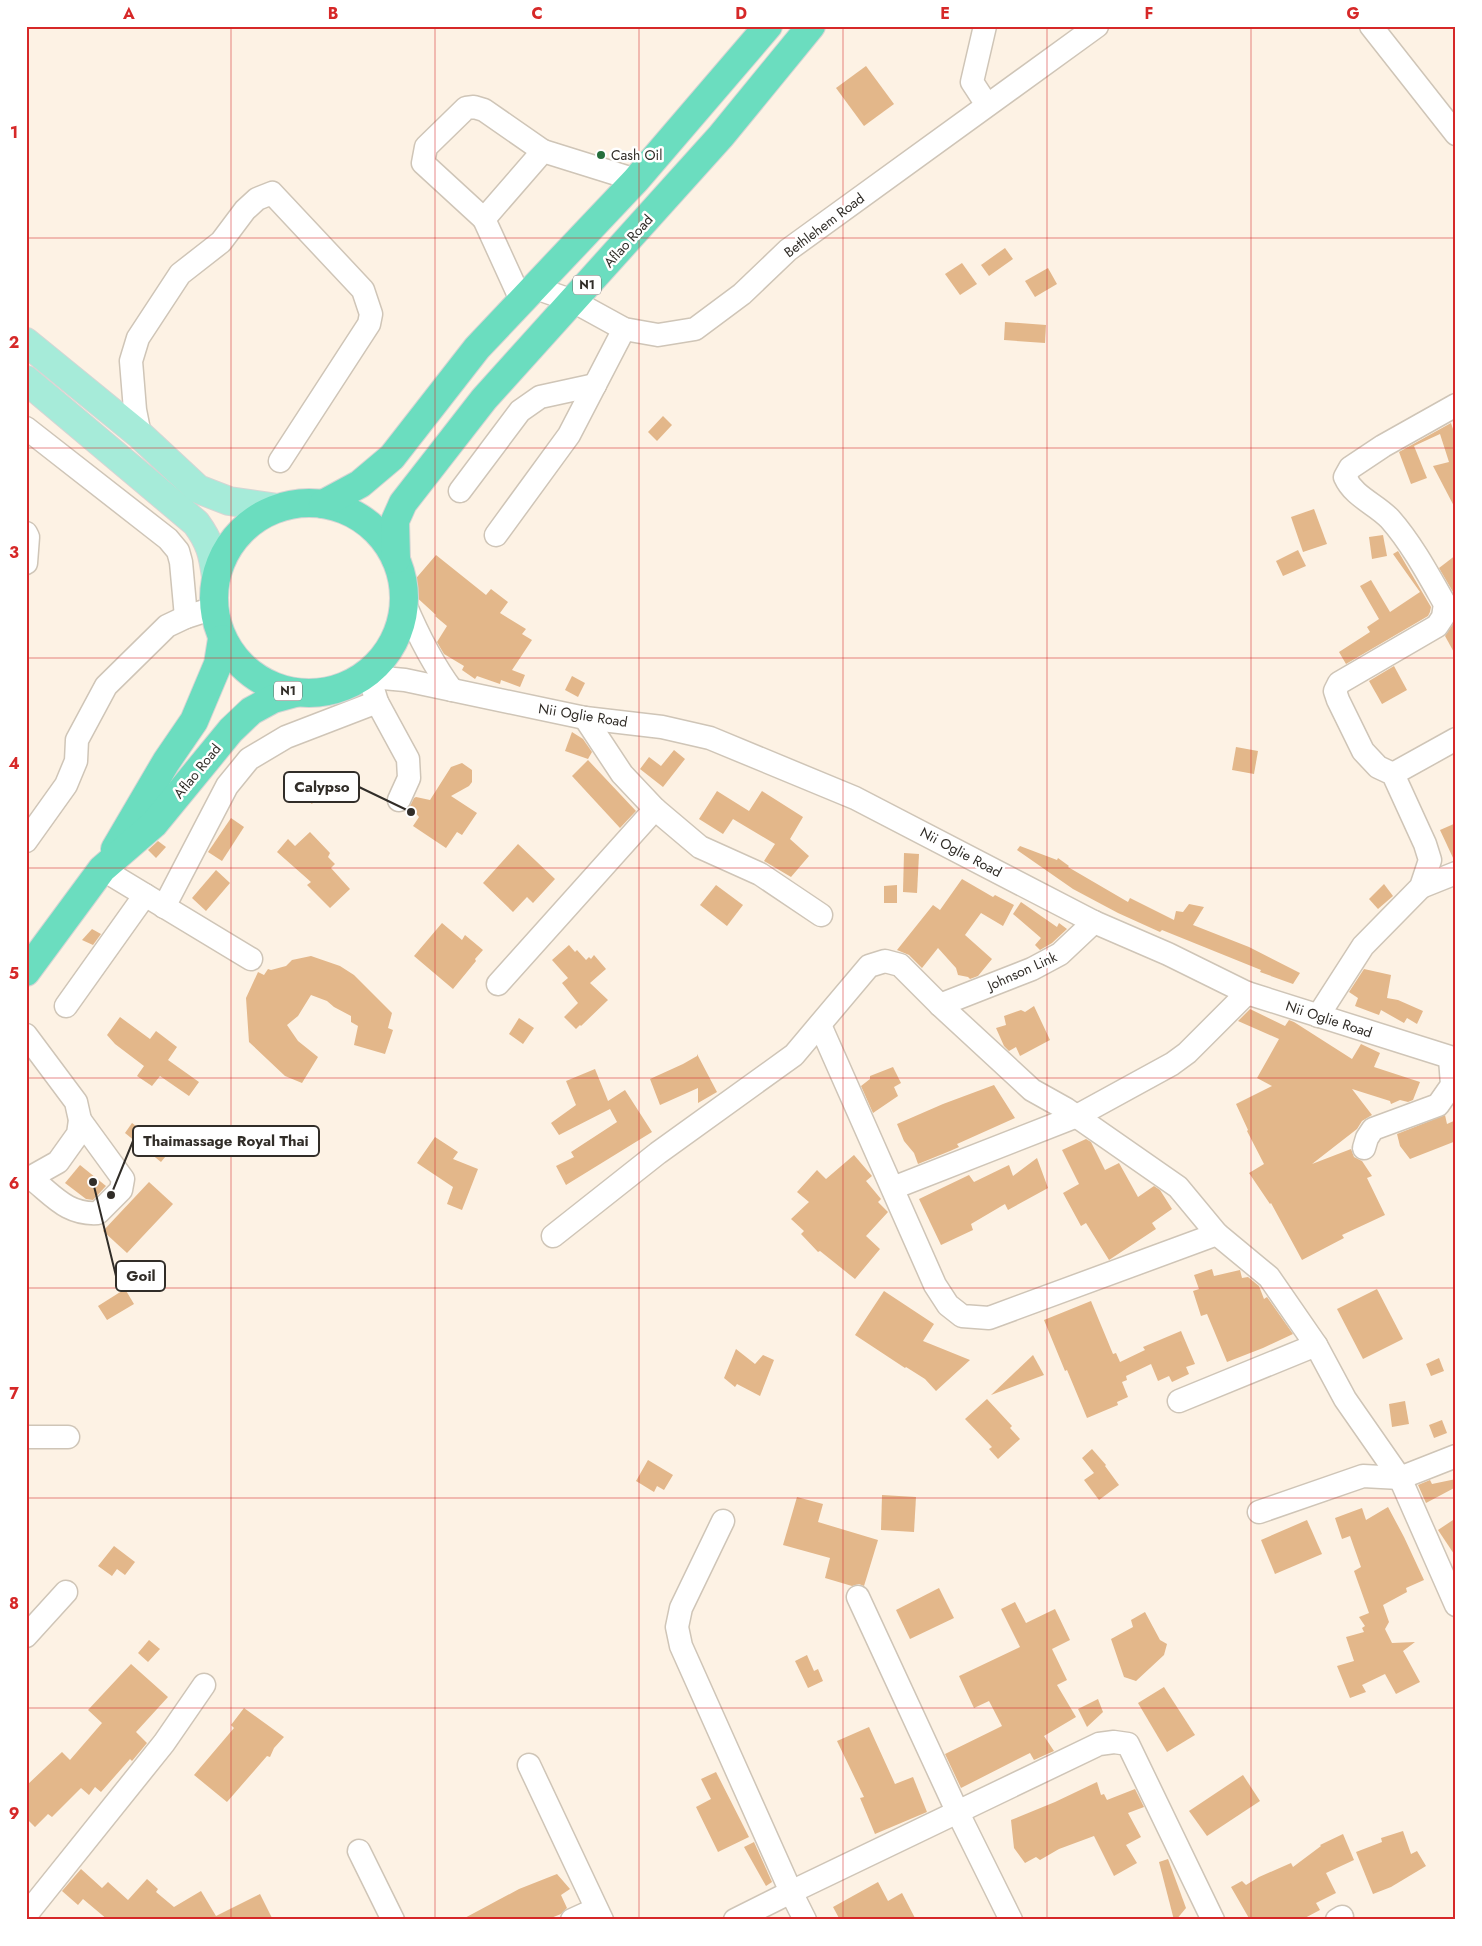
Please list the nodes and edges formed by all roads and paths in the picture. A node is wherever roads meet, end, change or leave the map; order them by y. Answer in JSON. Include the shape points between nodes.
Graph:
{"nodes":[{"id":1,"x":768,"y":26,"type":"edge"},
{"id":2,"x":811,"y":26,"type":"edge"},
{"id":3,"x":985,"y":26,"type":"edge"},
{"id":4,"x":1097,"y":26,"type":"edge"},
{"id":5,"x":1371,"y":26,"type":"edge"},
{"id":6,"x":987,"y":105,"type":"junction"},
{"id":7,"x":1456,"y":134,"type":"edge"},
{"id":8,"x":543,"y":151,"type":"junction"},
{"id":9,"x":636,"y":180,"type":"junction"},
{"id":10,"x":484,"y":219,"type":"junction"},
{"id":11,"x":527,"y":294,"type":"junction"},
{"id":12,"x":573,"y":301,"type":"junction"},
{"id":13,"x":624,"y":329,"type":"junction"},
{"id":14,"x":26,"y":342,"type":"edge"},
{"id":15,"x":26,"y":380,"type":"edge"},
{"id":16,"x":595,"y":385,"type":"junction"},
{"id":17,"x":1456,"y":406,"type":"edge"},
{"id":18,"x":26,"y":428,"type":"edge"},
{"id":19,"x":140,"y":435,"type":"junction"},
{"id":20,"x":116,"y":457,"type":"junction"},
{"id":21,"x":280,"y":461,"type":"dead end"},
{"id":22,"x":95,"y":482,"type":"junction"},
{"id":23,"x":460,"y":491,"type":"dead end"},
{"id":24,"x":323,"y":504,"type":"junction"},
{"id":25,"x":278,"y":508,"type":"junction"},
{"id":26,"x":26,"y":533,"type":"edge"},
{"id":27,"x":496,"y":535,"type":"dead end"},
{"id":28,"x":396,"y":558,"type":"junction"},
{"id":29,"x":26,"y":563,"type":"edge"},
{"id":30,"x":216,"y":577,"type":"junction"},
{"id":31,"x":405,"y":604,"type":"junction"},
{"id":32,"x":214,"y":608,"type":"junction"},
{"id":33,"x":186,"y":617,"type":"junction"},
{"id":34,"x":222,"y":639,"type":"junction"},
{"id":35,"x":363,"y":680,"type":"junction"},
{"id":36,"x":452,"y":690,"type":"junction"},
{"id":37,"x":295,"y":693,"type":"junction"},
{"id":38,"x":377,"y":702,"type":"junction"},
{"id":39,"x":584,"y":718,"type":"junction"},
{"id":40,"x":1456,"y":739,"type":"edge"},
{"id":41,"x":1394,"y":774,"type":"junction"},
{"id":42,"x":399,"y":800,"type":"dead end"},
{"id":43,"x":655,"y":809,"type":"junction"},
{"id":44,"x":26,"y":841,"type":"edge"},
{"id":45,"x":105,"y":867,"type":"junction"},
{"id":46,"x":1456,"y":873,"type":"edge"},
{"id":47,"x":1421,"y":887,"type":"junction"},
{"id":48,"x":145,"y":895,"type":"junction"},
{"id":49,"x":164,"y":907,"type":"junction"},
{"id":50,"x":821,"y":915,"type":"dead end"},
{"id":51,"x":1094,"y":922,"type":"junction"},
{"id":52,"x":251,"y":959,"type":"dead end"},
{"id":53,"x":26,"y":972,"type":"edge"},
{"id":54,"x":498,"y":984,"type":"dead end"},
{"id":55,"x":1247,"y":993,"type":"junction"},
{"id":56,"x":940,"y":1005,"type":"junction"},
{"id":57,"x":66,"y":1006,"type":"dead end"},
{"id":58,"x":1318,"y":1016,"type":"junction"},
{"id":59,"x":820,"y":1025,"type":"junction"},
{"id":60,"x":26,"y":1035,"type":"edge"},
{"id":61,"x":1453,"y":1059,"type":"edge"},
{"id":62,"x":1077,"y":1116,"type":"junction"},
{"id":63,"x":80,"y":1120,"type":"junction"},
{"id":64,"x":1364,"y":1148,"type":"dead end"},
{"id":65,"x":29,"y":1179,"type":"edge"},
{"id":66,"x":893,"y":1188,"type":"junction"},
{"id":67,"x":1218,"y":1234,"type":"junction"},
{"id":68,"x":553,"y":1236,"type":"dead end"},
{"id":69,"x":1316,"y":1345,"type":"junction"},
{"id":70,"x":1178,"y":1401,"type":"dead end"},
{"id":71,"x":26,"y":1437,"type":"edge"},
{"id":72,"x":68,"y":1437,"type":"dead end"},
{"id":73,"x":1456,"y":1456,"type":"edge"},
{"id":74,"x":1400,"y":1478,"type":"junction"},
{"id":75,"x":1259,"y":1512,"type":"dead end"},
{"id":76,"x":723,"y":1521,"type":"dead end"},
{"id":77,"x":66,"y":1592,"type":"dead end"},
{"id":78,"x":858,"y":1597,"type":"dead end"},
{"id":79,"x":1456,"y":1605,"type":"edge"},
{"id":80,"x":26,"y":1636,"type":"edge"},
{"id":81,"x":204,"y":1685,"type":"dead end"},
{"id":82,"x":529,"y":1765,"type":"dead end"},
{"id":83,"x":957,"y":1811,"type":"junction"},
{"id":84,"x":359,"y":1851,"type":"dead end"},
{"id":85,"x":791,"y":1892,"type":"junction"},
{"id":86,"x":599,"y":1914,"type":"edge"},
{"id":87,"x":26,"y":1915,"type":"edge"},
{"id":88,"x":393,"y":1920,"type":"edge"},
{"id":89,"x":572,"y":1920,"type":"edge"},
{"id":90,"x":735,"y":1920,"type":"edge"},
{"id":91,"x":805,"y":1920,"type":"edge"},
{"id":92,"x":1010,"y":1920,"type":"edge"},
{"id":93,"x":1213,"y":1920,"type":"edge"}],
"edges":[{"from":1,"to":9,"type":"highway","number":"N1"},
{"from":2,"to":12,"type":"highway","name":"Aflao Road","number":"N1","via":[[721,136]]},
{"from":3,"to":6,"type":"street","via":[[972,82]]},
{"from":4,"to":6,"type":"street","name":"Bethlehem Road"},
{"from":5,"to":7,"type":"street"},
{"from":6,"to":13,"type":"street","name":"Bethlehem Road","via":[[788,250],[742,294],[695,328],[658,335]]},
{"from":8,"to":9,"type":"street"},
{"from":8,"to":10,"type":"street"},
{"from":8,"to":10,"type":"street","via":[[484,110],[474,108],[466,108],[426,147],[423,164]]},
{"from":9,"to":11,"type":"highway","number":"N1"},
{"from":10,"to":11,"type":"street"},
{"from":11,"to":12,"type":"street","name":"Bethlehem Road"},
{"from":11,"to":24,"type":"highway","number":"N1","via":[[477,348],[392,457],[360,484]]},
{"from":12,"to":13,"type":"street","name":"Bethlehem Road"},
{"from":12,"to":28,"type":"highway","name":"Aflao Road","number":"N1","via":[[484,399],[403,503],[395,521]]},
{"from":13,"to":16,"type":"street"},
{"from":14,"to":19,"type":"main road"},
{"from":15,"to":20,"type":"main road"},
{"from":16,"to":23,"type":"street","via":[[540,397],[520,411]]},
{"from":16,"to":27,"type":"street","via":[[569,435]]},
{"from":17,"to":41,"type":"street","via":[[1383,446],[1350,468],[1345,477],[1350,487],[1388,517],[1399,530],[1444,604],[1443,617],[1437,626],[1339,683],[1336,691],[1363,751],[1378,767]]},
{"from":18,"to":22,"type":"street"},
{"from":19,"to":21,"type":"street","via":[[132,361],[138,338],[180,274],[221,242],[257,199],[272,193],[363,290],[371,314],[369,324]]},
{"from":19,"to":25,"type":"main road","via":[[198,489],[229,501]]},
{"from":20,"to":22,"type":"street"},
{"from":20,"to":30,"type":"main road","via":[[196,523],[211,546]]},
{"from":22,"to":33,"type":"street","via":[[168,538],[178,551]]},
{"from":24,"to":25,"type":"highway","number":"N1"},
{"from":24,"to":28,"type":"highway","number":"N1","via":[[366,522]]},
{"from":25,"to":30,"type":"highway","number":"N1","via":[[262,516],[238,536],[221,562]]},
{"from":26,"to":29,"type":"street"},
{"from":28,"to":31,"type":"highway","number":"N1"},
{"from":30,"to":32,"type":"highway","number":"N1"},
{"from":31,"to":35,"type":"highway","number":"N1","via":[[398,635],[381,661]]},
{"from":31,"to":36,"type":"street","via":[[422,645]]},
{"from":32,"to":33,"type":"street"},
{"from":32,"to":34,"type":"highway","number":"N1"},
{"from":33,"to":44,"type":"street","via":[[167,626],[106,686],[77,740],[76,761],[66,785]]},
{"from":34,"to":37,"type":"highway","number":"N1","via":[[252,675]]},
{"from":34,"to":45,"type":"highway","name":"Aflao Road","number":"N1","via":[[218,664],[194,721],[131,819]]},
{"from":35,"to":36,"type":"street","name":"Nii Oglie Road","via":[[405,680]]},
{"from":35,"to":37,"type":"highway","number":"N1","via":[[327,692]]},
{"from":35,"to":38,"type":"street"},
{"from":36,"to":39,"type":"street","name":"Nii Oglie Road"},
{"from":37,"to":45,"type":"highway","name":"Aflao Road","number":"N1","via":[[273,699],[251,712],[154,824]]},
{"from":38,"to":42,"type":"street","via":[[408,759],[409,778]]},
{"from":38,"to":49,"type":"street","via":[[286,737],[249,760],[227,786]]},
{"from":39,"to":43,"type":"street","via":[[622,774]]},
{"from":39,"to":51,"type":"street","name":"Nii Oglie Road","via":[[662,727],[710,738],[854,798]]},
{"from":40,"to":41,"type":"street"},
{"from":41,"to":47,"type":"street","via":[[1430,860]]},
{"from":43,"to":50,"type":"street","via":[[700,847],[760,874]]},
{"from":43,"to":54,"type":"street"},
{"from":45,"to":48,"type":"street"},
{"from":45,"to":53,"type":"highway","name":"Aflao Road","number":"N1"},
{"from":46,"to":47,"type":"street"},
{"from":47,"to":58,"type":"street","via":[[1363,946]]},
{"from":48,"to":49,"type":"street"},
{"from":48,"to":57,"type":"street"},
{"from":49,"to":52,"type":"street"},
{"from":51,"to":55,"type":"street","name":"Nii Oglie Road"},
{"from":51,"to":56,"type":"street","name":"Johnson Link","via":[[1060,954],[1032,969]]},
{"from":55,"to":58,"type":"street","name":"Nii Oglie Road"},
{"from":55,"to":62,"type":"street","via":[[1179,1058]]},
{"from":56,"to":59,"type":"street","via":[[900,965],[885,961],[869,966]]},
{"from":56,"to":62,"type":"street","via":[[1032,1090]]},
{"from":58,"to":61,"type":"street","name":"Nii Oglie Road"},
{"from":59,"to":66,"type":"street"},
{"from":59,"to":68,"type":"street","via":[[794,1055],[658,1153]]},
{"from":60,"to":63,"type":"street","via":[[76,1102]]},
{"from":61,"to":64,"type":"street","via":[[1452,1085],[1438,1105],[1373,1129]]},
{"from":62,"to":66,"type":"street"},
{"from":62,"to":67,"type":"street","via":[[1178,1187]]},
{"from":63,"to":65,"type":"street","via":[[78,1134],[58,1162]]},
{"from":63,"to":65,"type":"street","via":[[123,1179],[121,1190],[98,1213],[87,1214],[70,1210]]},
{"from":66,"to":67,"type":"street","via":[[935,1285],[948,1305],[962,1316],[989,1318]]},
{"from":67,"to":69,"type":"street","via":[[1268,1277]]},
{"from":69,"to":70,"type":"street"},
{"from":69,"to":74,"type":"street","via":[[1346,1399]]},
{"from":71,"to":72,"type":"street"},
{"from":73,"to":74,"type":"street"},
{"from":74,"to":75,"type":"street","via":[[1363,1476]]},
{"from":74,"to":79,"type":"street"},
{"from":76,"to":85,"type":"street","via":[[680,1608],[677,1627],[681,1646]]},
{"from":77,"to":80,"type":"street"},
{"from":78,"to":83,"type":"street"},
{"from":81,"to":87,"type":"street","via":[[164,1743]]},
{"from":82,"to":86,"type":"street"},
{"from":83,"to":85,"type":"street"},
{"from":83,"to":92,"type":"street"},
{"from":83,"to":93,"type":"street","via":[[1098,1744],[1128,1744]]},
{"from":84,"to":88,"type":"street"},
{"from":85,"to":90,"type":"street"},
{"from":85,"to":91,"type":"street"},
{"from":86,"to":89,"type":"street"}]}
